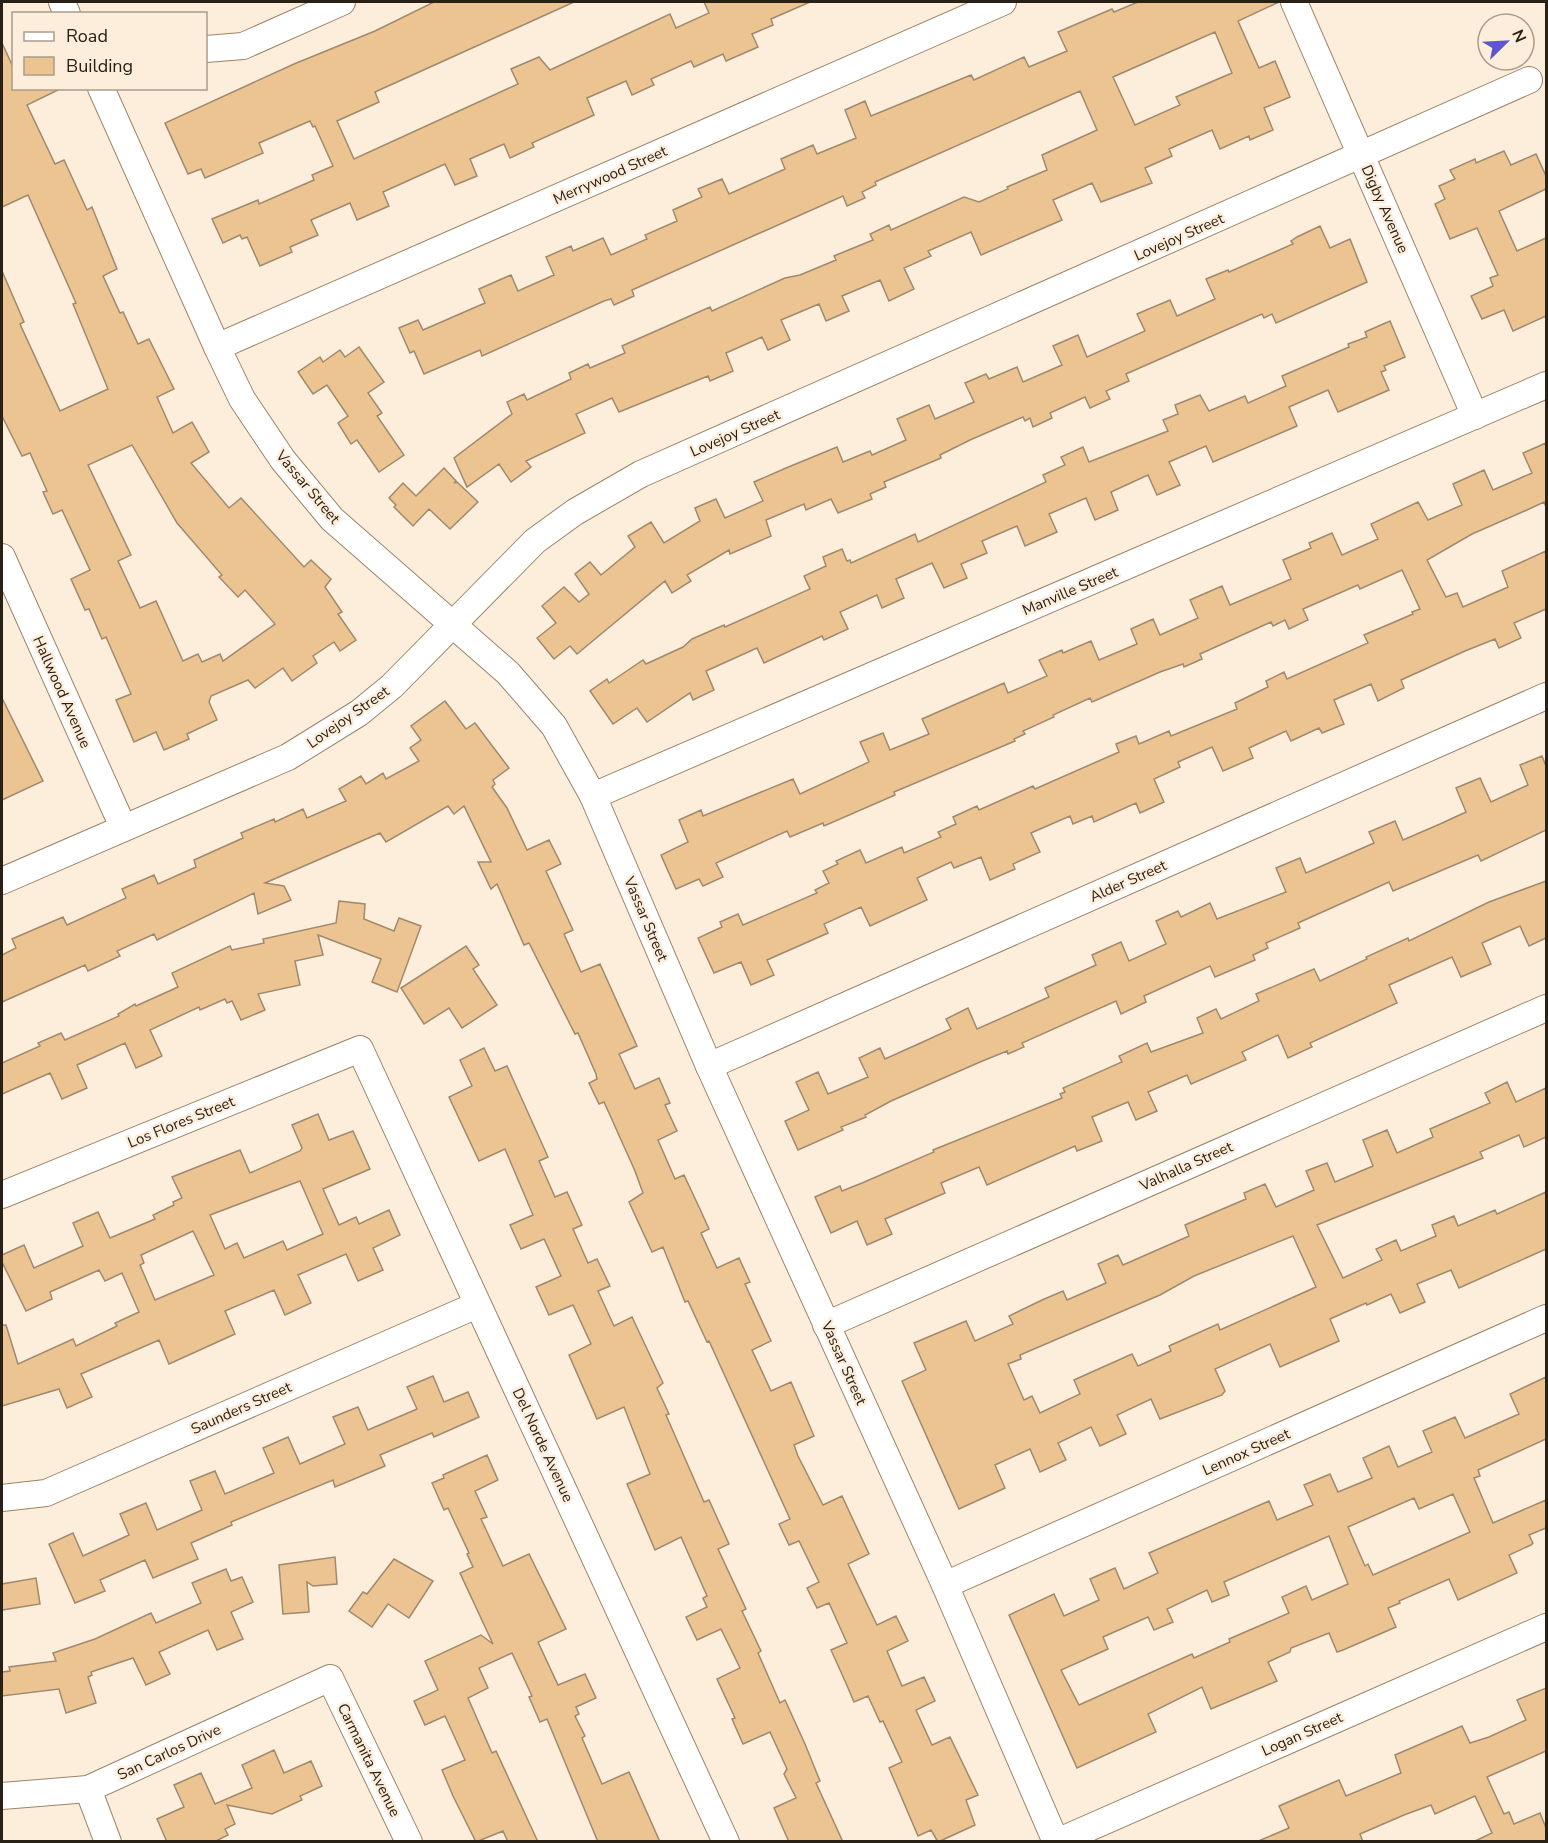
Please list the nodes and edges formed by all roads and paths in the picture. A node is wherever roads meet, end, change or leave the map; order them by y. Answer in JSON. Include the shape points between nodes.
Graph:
{"nodes":[{"id":1,"x":338,"y":2,"type":"edge"},
{"id":2,"x":1004,"y":2,"type":"edge"},
{"id":3,"x":1294,"y":2,"type":"edge"},
{"id":4,"x":207,"y":50,"type":"edge"},
{"id":5,"x":1529,"y":80,"type":"dead end"},
{"id":6,"x":102,"y":90,"type":"edge"},
{"id":7,"x":1362,"y":156,"type":"junction"},
{"id":8,"x":217,"y":347,"type":"junction"},
{"id":9,"x":1546,"y":385,"type":"edge"},
{"id":10,"x":1475,"y":416,"type":"junction"},
{"id":11,"x":2,"y":557,"type":"edge"},
{"id":12,"x":453,"y":623,"type":"junction"},
{"id":13,"x":1546,"y":696,"type":"edge"},
{"id":14,"x":592,"y":796,"type":"junction"},
{"id":15,"x":123,"y":827,"type":"junction"},
{"id":16,"x":2,"y":881,"type":"edge"},
{"id":17,"x":1546,"y":1008,"type":"edge"},
{"id":18,"x":360,"y":1049,"type":"joint"},
{"id":19,"x":710,"y":1066,"type":"junction"},
{"id":20,"x":2,"y":1195,"type":"edge"},
{"id":21,"x":477,"y":1305,"type":"junction"},
{"id":22,"x":1546,"y":1318,"type":"edge"},
{"id":23,"x":826,"y":1325,"type":"junction"},
{"id":24,"x":2,"y":1498,"type":"edge"},
{"id":25,"x":945,"y":1585,"type":"junction"},
{"id":26,"x":1546,"y":1627,"type":"edge"},
{"id":27,"x":330,"y":1678,"type":"joint"},
{"id":28,"x":88,"y":1789,"type":"junction"},
{"id":29,"x":2,"y":1796,"type":"edge"},
{"id":30,"x":108,"y":1842,"type":"edge"},
{"id":31,"x":409,"y":1842,"type":"edge"},
{"id":32,"x":726,"y":1842,"type":"edge"},
{"id":33,"x":1056,"y":1842,"type":"edge"}],
"edges":[{"from":1,"to":4,"type":"street","via":[[243,46]]},
{"from":2,"to":8,"type":"street","name":"Merrywood Street"},
{"from":3,"to":7,"type":"street","name":"Digby Avenue"},
{"from":5,"to":7,"type":"street","name":"Lovejoy Street"},
{"from":6,"to":8,"type":"street","name":"Vassar Street"},
{"from":7,"to":10,"type":"street","name":"Digby Avenue"},
{"from":7,"to":12,"type":"street","name":"Lovejoy Street","via":[[641,474],[574,512],[536,541]]},
{"from":8,"to":12,"type":"street","name":"Vassar Street","via":[[242,399],[283,460],[325,510]]},
{"from":9,"to":10,"type":"street","name":"Manville Street"},
{"from":10,"to":14,"type":"street","name":"Manville Street"},
{"from":11,"to":15,"type":"street","name":"Hallwood Avenue"},
{"from":12,"to":14,"type":"street","name":"Vassar Street","via":[[508,673],[554,726]]},
{"from":12,"to":15,"type":"street","name":"Lovejoy Street","via":[[392,686],[325,736],[288,757]]},
{"from":13,"to":19,"type":"street","name":"Alder Street"},
{"from":14,"to":19,"type":"street","name":"Vassar Street"},
{"from":15,"to":16,"type":"street","name":"Lovejoy Street"},
{"from":17,"to":23,"type":"street","name":"Valhalla Street"},
{"from":18,"to":20,"type":"street","name":"Los Flores Street"},
{"from":18,"to":21,"type":"street","name":"Del Norde Avenue"},
{"from":19,"to":23,"type":"street","name":"Vassar Street"},
{"from":21,"to":24,"type":"street","name":"Saunders Street","via":[[46,1493]]},
{"from":21,"to":32,"type":"street","name":"Del Norde Avenue"},
{"from":22,"to":25,"type":"street","name":"Lennox Street"},
{"from":23,"to":25,"type":"street","name":"Vassar Street"},
{"from":25,"to":33,"type":"street","name":"Vassar Street"},
{"from":26,"to":33,"type":"street","name":"Logan Street"},
{"from":27,"to":28,"type":"street","name":"San Carlos Drive"},
{"from":27,"to":31,"type":"street","name":"Carmanita Avenue"},
{"from":28,"to":29,"type":"street","name":"San Carlos Drive"},
{"from":28,"to":30,"type":"street"}]}
